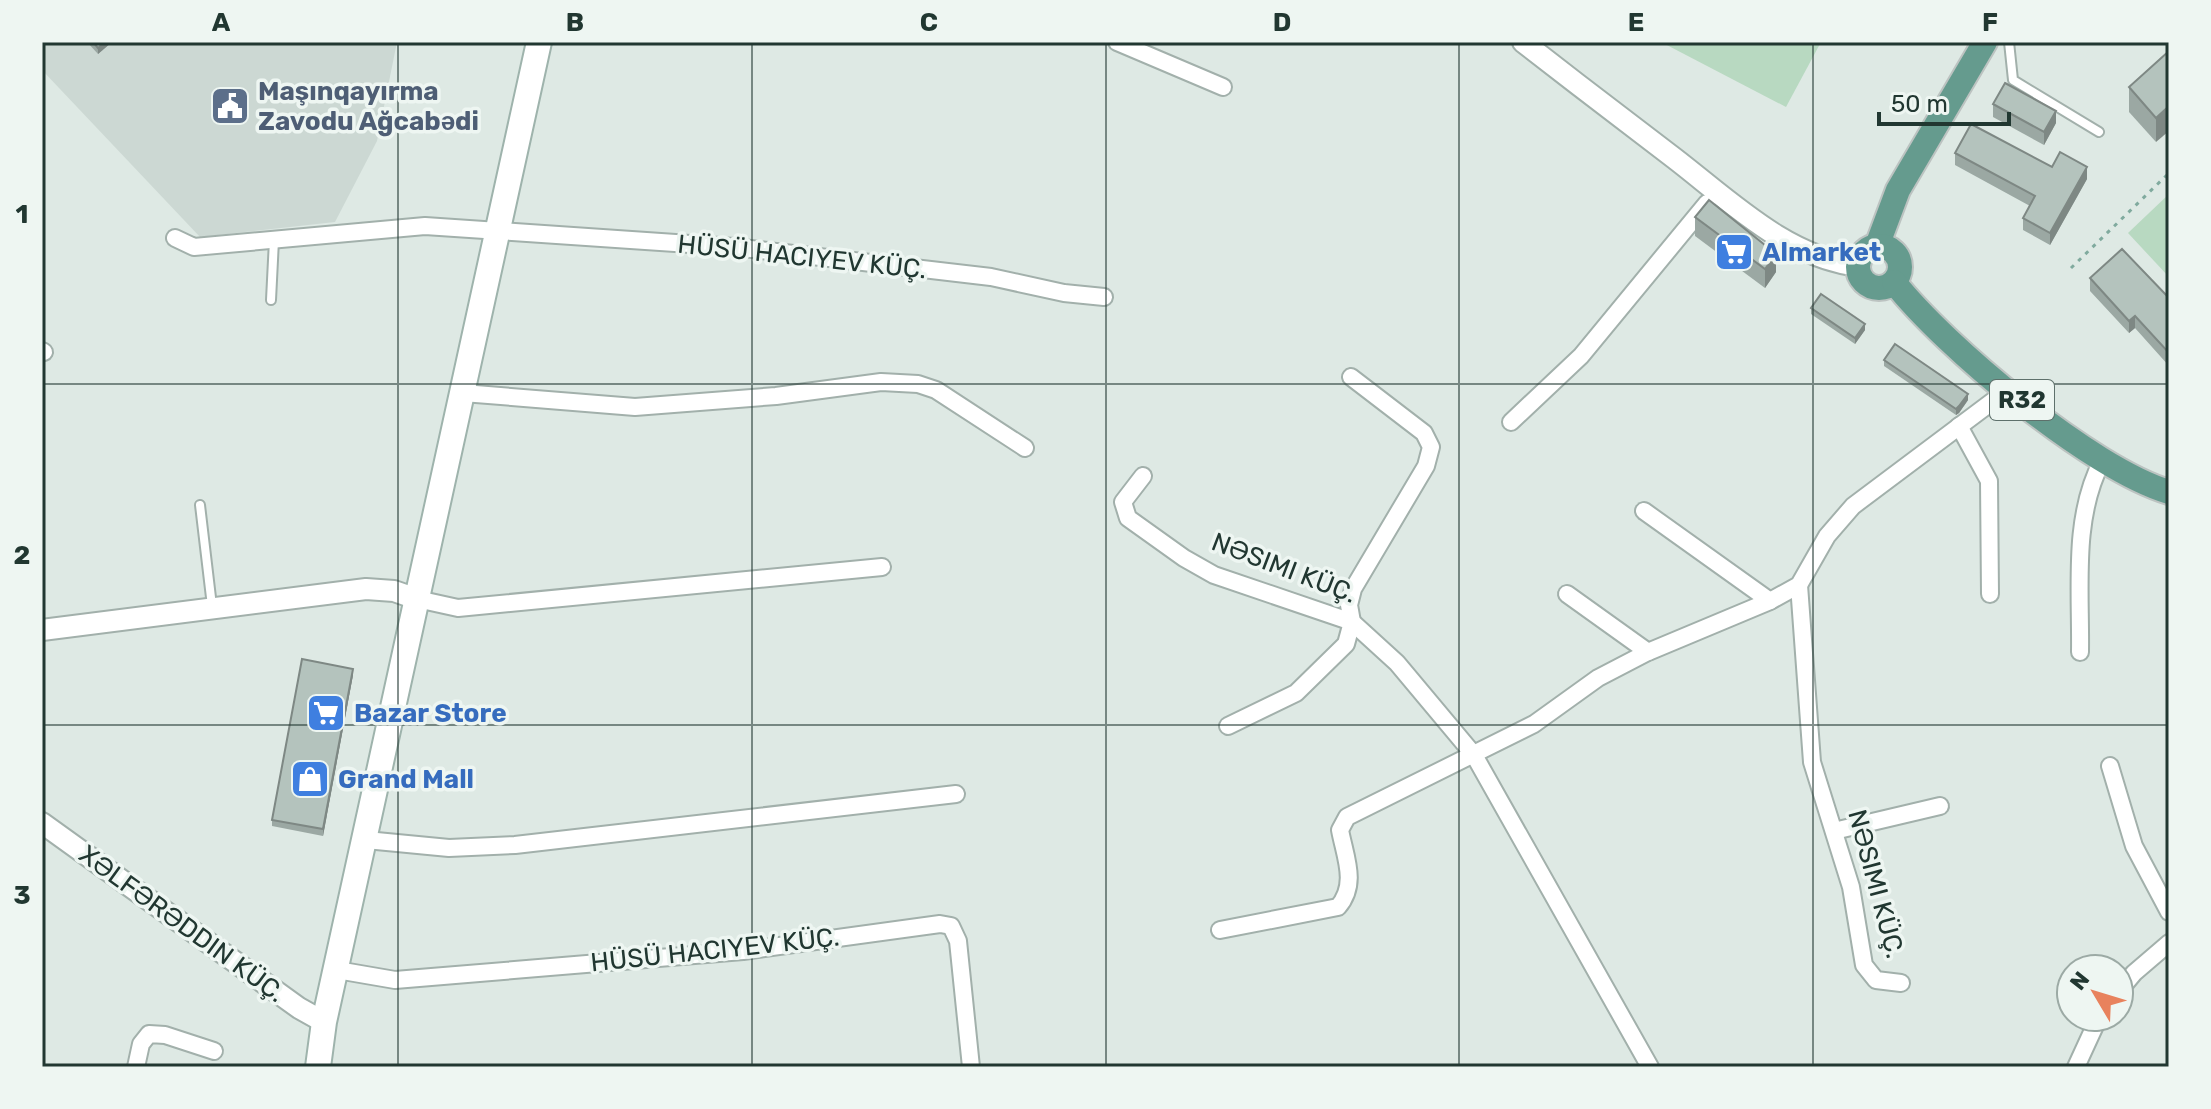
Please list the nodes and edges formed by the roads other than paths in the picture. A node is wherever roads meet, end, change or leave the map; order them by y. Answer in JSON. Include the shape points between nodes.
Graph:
{"nodes":[{"id":1,"x":539,"y":42,"type":"edge"},
{"id":2,"x":1117,"y":42,"type":"edge"},
{"id":3,"x":1523,"y":42,"type":"edge"},
{"id":4,"x":1985,"y":42,"type":"edge"},
{"id":5,"x":2009,"y":42,"type":"edge"},
{"id":6,"x":1223,"y":87,"type":"dead end"},
{"id":7,"x":2099,"y":132,"type":"dead end"},
{"id":8,"x":1717,"y":191,"type":"junction"},
{"id":9,"x":498,"y":231,"type":"junction"},
{"id":10,"x":175,"y":238,"type":"dead end"},
{"id":11,"x":274,"y":240,"type":"junction"},
{"id":12,"x":1877,"y":246,"type":"junction"},
{"id":13,"x":1858,"y":266,"type":"junction"},
{"id":14,"x":1894,"y":282,"type":"junction"},
{"id":15,"x":1104,"y":297,"type":"dead end"},
{"id":16,"x":271,"y":300,"type":"dead end"},
{"id":17,"x":1351,"y":377,"type":"dead end"},
{"id":18,"x":2009,"y":389,"type":"junction"},
{"id":19,"x":463,"y":393,"type":"junction"},
{"id":20,"x":1511,"y":422,"type":"dead end"},
{"id":21,"x":1959,"y":426,"type":"junction"},
{"id":22,"x":1025,"y":448,"type":"dead end"},
{"id":23,"x":2102,"y":461,"type":"junction"},
{"id":24,"x":1143,"y":476,"type":"dead end"},
{"id":25,"x":2169,"y":492,"type":"edge"},
{"id":26,"x":200,"y":505,"type":"dead end"},
{"id":27,"x":1644,"y":511,"type":"dead end"},
{"id":28,"x":882,"y":567,"type":"dead end"},
{"id":29,"x":1799,"y":585,"type":"junction"},
{"id":30,"x":1567,"y":594,"type":"dead end"},
{"id":31,"x":1990,"y":594,"type":"dead end"},
{"id":32,"x":417,"y":599,"type":"junction"},
{"id":33,"x":1770,"y":601,"type":"junction"},
{"id":34,"x":212,"y":607,"type":"junction"},
{"id":35,"x":1352,"y":622,"type":"junction"},
{"id":36,"x":42,"y":630,"type":"edge"},
{"id":37,"x":1648,"y":652,"type":"junction"},
{"id":38,"x":2080,"y":652,"type":"dead end"},
{"id":39,"x":1228,"y":726,"type":"dead end"},
{"id":40,"x":1474,"y":755,"type":"junction"},
{"id":41,"x":2110,"y":766,"type":"dead end"},
{"id":42,"x":956,"y":794,"type":"dead end"},
{"id":43,"x":1940,"y":806,"type":"dead end"},
{"id":44,"x":42,"y":823,"type":"edge"},
{"id":45,"x":1834,"y":831,"type":"junction"},
{"id":46,"x":366,"y":840,"type":"junction"},
{"id":47,"x":2169,"y":912,"type":"edge"},
{"id":48,"x":1220,"y":930,"type":"dead end"},
{"id":49,"x":2169,"y":943,"type":"edge"},
{"id":50,"x":337,"y":970,"type":"junction"},
{"id":51,"x":2135,"y":973,"type":"edge"},
{"id":52,"x":1901,"y":983,"type":"dead end"},
{"id":53,"x":324,"y":1022,"type":"junction"},
{"id":54,"x":2092,"y":1033,"type":"edge"},
{"id":55,"x":214,"y":1051,"type":"dead end"},
{"id":56,"x":136,"y":1067,"type":"edge"},
{"id":57,"x":318,"y":1067,"type":"edge"},
{"id":58,"x":971,"y":1067,"type":"edge"},
{"id":59,"x":1650,"y":1067,"type":"edge"},
{"id":60,"x":2076,"y":1067,"type":"edge"}],
"edges":[{"from":1,"to":9,"type":"main road"},
{"from":2,"to":6,"type":"street"},
{"from":3,"to":8,"type":"street"},
{"from":4,"to":12,"type":"main road","via":[[1898,190]]},
{"from":5,"to":7,"type":"lane","via":[[2013,80]]},
{"from":8,"to":13,"type":"street","via":[[1807,253]]},
{"from":8,"to":20,"type":"street","via":[[1581,356]]},
{"from":9,"to":11,"type":"street","via":[[425,226]]},
{"from":9,"to":15,"type":"street","via":[[749,249],[991,277]]},
{"from":9,"to":19,"type":"main road"},
{"from":10,"to":11,"type":"street","via":[[194,247]]},
{"from":11,"to":16,"type":"lane"},
{"from":12,"to":13,"type":"main road","via":[[1868,249]]},
{"from":12,"to":14,"type":"main road","via":[[1895,254],[1899,263]]},
{"from":13,"to":14,"type":"main road","via":[[1866,284],[1875,288]]},
{"from":14,"to":18,"type":"main road","number":"R32","via":[[1936,329]]},
{"from":17,"to":35,"type":"street","via":[[1424,433],[1431,447],[1426,466],[1353,589]]},
{"from":18,"to":21,"type":"street"},
{"from":18,"to":23,"type":"main road","number":"R32"},
{"from":19,"to":22,"type":"street","via":[[635,407],[881,382],[918,384],[936,390]]},
{"from":19,"to":32,"type":"main road"},
{"from":21,"to":29,"type":"street","via":[[1853,506],[1827,536]]},
{"from":21,"to":31,"type":"street","via":[[1989,481]]},
{"from":23,"to":25,"type":"main road","number":"R32"},
{"from":23,"to":38,"type":"street","via":[[2082,522]]},
{"from":24,"to":35,"type":"street","name":"NƏSIMI KÜÇ.","via":[[1123,502],[1128,518],[1184,558],[1214,575]]},
{"from":26,"to":34,"type":"lane"},
{"from":27,"to":33,"type":"street"},
{"from":28,"to":32,"type":"street","via":[[458,608]]},
{"from":29,"to":33,"type":"street"},
{"from":29,"to":45,"type":"street","name":"NƏSIMI KÜÇ.","via":[[1812,762]]},
{"from":30,"to":37,"type":"street"},
{"from":32,"to":34,"type":"street","via":[[366,589]]},
{"from":32,"to":46,"type":"main road"},
{"from":33,"to":37,"type":"street"},
{"from":34,"to":36,"type":"street"},
{"from":35,"to":39,"type":"street","via":[[1346,644],[1296,693]]},
{"from":35,"to":40,"type":"street","name":"NƏSIMI KÜÇ.","via":[[1397,663]]},
{"from":37,"to":40,"type":"street"},
{"from":40,"to":48,"type":"street","via":[[1347,817],[1340,830],[1351,883],[1338,907]]},
{"from":40,"to":59,"type":"street","name":"NƏSIMI KÜÇ."},
{"from":41,"to":47,"type":"street","via":[[2134,846]]},
{"from":42,"to":46,"type":"street","via":[[515,845],[449,848]]},
{"from":43,"to":45,"type":"street"},
{"from":44,"to":53,"type":"street","name":"XƏLFƏRƏDDIN KÜÇ."},
{"from":45,"to":52,"type":"street","name":"NƏSIMI KÜÇ.","via":[[1851,887],[1864,965],[1876,980]]},
{"from":46,"to":50,"type":"main road"},
{"from":49,"to":51,"type":"street"},
{"from":50,"to":53,"type":"main road"},
{"from":50,"to":58,"type":"street","via":[[395,980],[743,951],[940,924],[951,926],[958,941]]},
{"from":53,"to":57,"type":"main road"},
{"from":54,"to":60,"type":"street"},
{"from":55,"to":56,"type":"street","via":[[149,1034]]}]}
